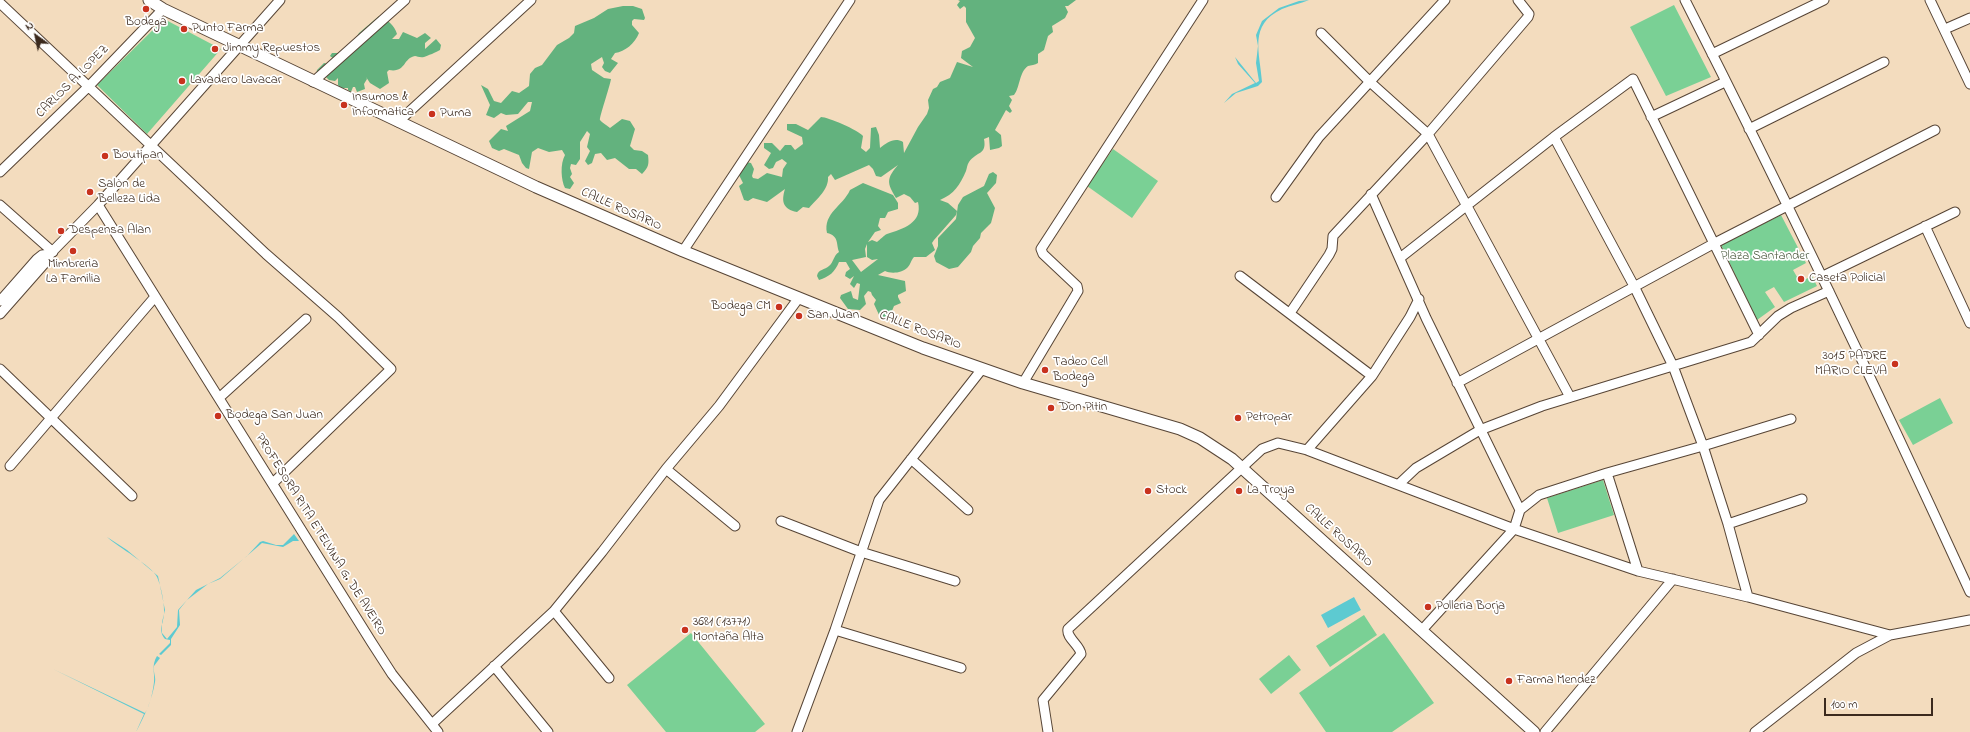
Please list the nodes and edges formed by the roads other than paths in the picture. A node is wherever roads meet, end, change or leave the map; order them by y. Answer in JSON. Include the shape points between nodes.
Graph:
{"nodes":[{"id":1,"x":149,"y":0,"type":"edge"},
{"id":2,"x":280,"y":0,"type":"edge"},
{"id":3,"x":405,"y":0,"type":"edge"},
{"id":4,"x":531,"y":0,"type":"edge"},
{"id":5,"x":850,"y":0,"type":"edge"},
{"id":6,"x":1203,"y":0,"type":"edge"},
{"id":7,"x":1445,"y":0,"type":"edge"},
{"id":8,"x":1518,"y":0,"type":"edge"},
{"id":9,"x":1685,"y":0,"type":"edge"},
{"id":10,"x":1824,"y":0,"type":"edge"},
{"id":11,"x":1930,"y":0,"type":"edge"},
{"id":12,"x":0,"y":3,"type":"edge"},
{"id":13,"x":163,"y":9,"type":"junction"},
{"id":14,"x":1970,"y":18,"type":"edge"},
{"id":15,"x":1945,"y":29,"type":"junction"},
{"id":16,"x":1322,"y":33,"type":"dead end"},
{"id":17,"x":239,"y":45,"type":"junction"},
{"id":18,"x":1712,"y":54,"type":"junction"},
{"id":19,"x":1884,"y":62,"type":"dead end"},
{"id":20,"x":313,"y":82,"type":"junction"},
{"id":21,"x":1370,"y":82,"type":"junction"},
{"id":22,"x":1726,"y":82,"type":"junction"},
{"id":23,"x":1970,"y":84,"type":"edge"},
{"id":24,"x":88,"y":87,"type":"junction"},
{"id":25,"x":1651,"y":117,"type":"junction"},
{"id":26,"x":398,"y":122,"type":"junction"},
{"id":27,"x":1749,"y":129,"type":"junction"},
{"id":28,"x":1935,"y":130,"type":"dead end"},
{"id":29,"x":1428,"y":134,"type":"junction"},
{"id":30,"x":1554,"y":137,"type":"junction"},
{"id":31,"x":151,"y":144,"type":"junction"},
{"id":32,"x":0,"y":172,"type":"edge"},
{"id":33,"x":1371,"y":194,"type":"junction"},
{"id":34,"x":1276,"y":197,"type":"dead end"},
{"id":35,"x":0,"y":205,"type":"edge"},
{"id":36,"x":98,"y":205,"type":"junction"},
{"id":37,"x":1467,"y":206,"type":"junction"},
{"id":38,"x":1787,"y":206,"type":"junction"},
{"id":39,"x":1956,"y":212,"type":"dead end"},
{"id":40,"x":1925,"y":226,"type":"junction"},
{"id":41,"x":1713,"y":244,"type":"junction"},
{"id":42,"x":683,"y":252,"type":"junction"},
{"id":43,"x":52,"y":253,"type":"junction"},
{"id":44,"x":1400,"y":258,"type":"junction"},
{"id":45,"x":1240,"y":276,"type":"dead end"},
{"id":46,"x":1821,"y":277,"type":"junction"},
{"id":47,"x":1634,"y":286,"type":"junction"},
{"id":48,"x":1829,"y":291,"type":"junction"},
{"id":49,"x":154,"y":298,"type":"junction"},
{"id":50,"x":798,"y":298,"type":"junction"},
{"id":51,"x":1419,"y":299,"type":"junction"},
{"id":52,"x":0,"y":301,"type":"edge"},
{"id":53,"x":1290,"y":313,"type":"junction"},
{"id":54,"x":0,"y":314,"type":"edge"},
{"id":55,"x":1410,"y":316,"type":"junction"},
{"id":56,"x":1425,"y":316,"type":"junction"},
{"id":57,"x":306,"y":319,"type":"dead end"},
{"id":58,"x":1970,"y":323,"type":"edge"},
{"id":59,"x":1758,"y":335,"type":"junction"},
{"id":60,"x":1538,"y":338,"type":"junction"},
{"id":61,"x":1673,"y":366,"type":"junction"},
{"id":62,"x":0,"y":369,"type":"edge"},
{"id":63,"x":982,"y":369,"type":"junction"},
{"id":64,"x":1372,"y":376,"type":"junction"},
{"id":65,"x":1023,"y":383,"type":"junction"},
{"id":66,"x":1457,"y":383,"type":"junction"},
{"id":67,"x":1570,"y":397,"type":"junction"},
{"id":68,"x":219,"y":398,"type":"junction"},
{"id":69,"x":51,"y":418,"type":"junction"},
{"id":70,"x":1791,"y":419,"type":"dead end"},
{"id":71,"x":1480,"y":430,"type":"junction"},
{"id":72,"x":1703,"y":446,"type":"junction"},
{"id":73,"x":1307,"y":450,"type":"junction"},
{"id":74,"x":911,"y":459,"type":"junction"},
{"id":75,"x":10,"y":466,"type":"dead end"},
{"id":76,"x":1242,"y":468,"type":"junction"},
{"id":77,"x":666,"y":469,"type":"junction"},
{"id":78,"x":1606,"y":473,"type":"junction"},
{"id":79,"x":272,"y":483,"type":"junction"},
{"id":80,"x":1399,"y":484,"type":"junction"},
{"id":81,"x":132,"y":496,"type":"dead end"},
{"id":82,"x":1802,"y":499,"type":"dead end"},
{"id":83,"x":968,"y":510,"type":"dead end"},
{"id":84,"x":1520,"y":510,"type":"junction"},
{"id":85,"x":781,"y":521,"type":"dead end"},
{"id":86,"x":1728,"y":524,"type":"junction"},
{"id":87,"x":735,"y":526,"type":"dead end"},
{"id":88,"x":1514,"y":529,"type":"junction"},
{"id":89,"x":861,"y":552,"type":"junction"},
{"id":90,"x":1638,"y":571,"type":"junction"},
{"id":91,"x":1673,"y":579,"type":"junction"},
{"id":92,"x":955,"y":581,"type":"dead end"},
{"id":93,"x":1970,"y":592,"type":"edge"},
{"id":94,"x":1748,"y":597,"type":"junction"},
{"id":95,"x":554,"y":611,"type":"junction"},
{"id":96,"x":1970,"y":620,"type":"edge"},
{"id":97,"x":835,"y":630,"type":"junction"},
{"id":98,"x":1422,"y":630,"type":"junction"},
{"id":99,"x":1890,"y":635,"type":"junction"},
{"id":100,"x":494,"y":666,"type":"junction"},
{"id":101,"x":961,"y":668,"type":"dead end"},
{"id":102,"x":609,"y":678,"type":"dead end"},
{"id":103,"x":432,"y":724,"type":"junction"},
{"id":104,"x":438,"y":732,"type":"edge"},
{"id":105,"x":548,"y":732,"type":"edge"},
{"id":106,"x":797,"y":732,"type":"edge"},
{"id":107,"x":1048,"y":732,"type":"edge"},
{"id":108,"x":1534,"y":732,"type":"edge"},
{"id":109,"x":1545,"y":732,"type":"edge"},
{"id":110,"x":1755,"y":732,"type":"edge"}],
"edges":[{"from":1,"to":13,"type":"main road","name":"CALLE ROSARIO"},
{"from":2,"to":17,"type":"street"},
{"from":3,"to":20,"type":"street"},
{"from":4,"to":26,"type":"street"},
{"from":5,"to":42,"type":"street"},
{"from":6,"to":65,"type":"street","via":[[1041,249],[1043,254],[1077,286],[1078,291]]},
{"from":7,"to":21,"type":"street"},
{"from":8,"to":29,"type":"street","via":[[1527,9],[1528,17]]},
{"from":9,"to":18,"type":"street"},
{"from":10,"to":18,"type":"street"},
{"from":11,"to":15,"type":"street"},
{"from":12,"to":24,"type":"street"},
{"from":13,"to":17,"type":"main road","name":"CALLE ROSARIO"},
{"from":13,"to":24,"type":"street","name":"CARLOS A. LOPEZ"},
{"from":14,"to":15,"type":"street"},
{"from":15,"to":23,"type":"street"},
{"from":16,"to":21,"type":"street"},
{"from":17,"to":20,"type":"main road","name":"CALLE ROSARIO"},
{"from":17,"to":31,"type":"street"},
{"from":18,"to":22,"type":"street"},
{"from":19,"to":27,"type":"street"},
{"from":20,"to":26,"type":"main road","name":"CALLE ROSARIO"},
{"from":21,"to":29,"type":"street"},
{"from":21,"to":34,"type":"street","via":[[1319,137]]},
{"from":22,"to":25,"type":"street"},
{"from":22,"to":27,"type":"street"},
{"from":24,"to":31,"type":"street"},
{"from":24,"to":32,"type":"street","name":"CARLOS A. LOPEZ"},
{"from":25,"to":30,"type":"street","via":[[1633,79]]},
{"from":25,"to":41,"type":"street"},
{"from":26,"to":42,"type":"main road","name":"CALLE ROSARIO","via":[[592,213]]},
{"from":27,"to":38,"type":"street"},
{"from":28,"to":38,"type":"street"},
{"from":29,"to":33,"type":"street"},
{"from":29,"to":37,"type":"street"},
{"from":30,"to":37,"type":"street"},
{"from":30,"to":47,"type":"street"},
{"from":31,"to":36,"type":"street"},
{"from":31,"to":79,"type":"street","via":[[391,369]]},
{"from":33,"to":44,"type":"street"},
{"from":33,"to":53,"type":"street","via":[[1333,236],[1329,255]]},
{"from":35,"to":43,"type":"street"},
{"from":36,"to":43,"type":"street"},
{"from":36,"to":49,"type":"street","name":"PROFESORA RITA ETELVINA G. DE AVEIRO"},
{"from":37,"to":44,"type":"street"},
{"from":37,"to":60,"type":"street"},
{"from":38,"to":41,"type":"street"},
{"from":38,"to":46,"type":"street"},
{"from":39,"to":40,"type":"street"},
{"from":40,"to":46,"type":"street"},
{"from":40,"to":58,"type":"street"},
{"from":41,"to":47,"type":"street"},
{"from":41,"to":59,"type":"street"},
{"from":42,"to":50,"type":"main road","name":"CALLE ROSARIO"},
{"from":43,"to":52,"type":"street","via":[[37,259]]},
{"from":43,"to":54,"type":"street"},
{"from":44,"to":51,"type":"street"},
{"from":45,"to":53,"type":"street"},
{"from":46,"to":48,"type":"street"},
{"from":47,"to":60,"type":"street"},
{"from":47,"to":61,"type":"street"},
{"from":48,"to":59,"type":"street","via":[[1778,316]]},
{"from":48,"to":93,"type":"street"},
{"from":49,"to":68,"type":"street","name":"PROFESORA RITA ETELVINA G. DE AVEIRO"},
{"from":49,"to":69,"type":"street"},
{"from":50,"to":63,"type":"main road","name":"CALLE ROSARIO"},
{"from":50,"to":77,"type":"street","via":[[736,384]]},
{"from":51,"to":55,"type":"street"},
{"from":51,"to":56,"type":"street"},
{"from":53,"to":64,"type":"street"},
{"from":55,"to":56,"type":"street","via":[[1415,313]]},
{"from":55,"to":64,"type":"street"},
{"from":56,"to":66,"type":"street"},
{"from":57,"to":68,"type":"street"},
{"from":59,"to":61,"type":"street","via":[[1751,342]]},
{"from":60,"to":66,"type":"street"},
{"from":60,"to":67,"type":"street"},
{"from":61,"to":67,"type":"street"},
{"from":61,"to":72,"type":"street"},
{"from":62,"to":69,"type":"street"},
{"from":63,"to":65,"type":"main road","name":"CALLE ROSARIO"},
{"from":63,"to":74,"type":"street"},
{"from":64,"to":73,"type":"street"},
{"from":65,"to":76,"type":"main road","name":"CALLE ROSARIO","via":[[1180,429],[1232,458]]},
{"from":66,"to":71,"type":"street"},
{"from":67,"to":71,"type":"street"},
{"from":68,"to":79,"type":"street","name":"PROFESORA RITA ETELVINA G. DE AVEIRO"},
{"from":69,"to":75,"type":"street"},
{"from":69,"to":81,"type":"street"},
{"from":70,"to":72,"type":"street"},
{"from":71,"to":80,"type":"street","via":[[1416,468]]},
{"from":71,"to":84,"type":"street"},
{"from":72,"to":78,"type":"street"},
{"from":72,"to":86,"type":"street"},
{"from":73,"to":76,"type":"street","via":[[1278,443],[1269,445]]},
{"from":73,"to":80,"type":"street"},
{"from":74,"to":83,"type":"street"},
{"from":74,"to":89,"type":"street","via":[[879,500]]},
{"from":76,"to":98,"type":"main road","name":"CALLE ROSARIO"},
{"from":76,"to":107,"type":"street","via":[[1068,629],[1081,654],[1043,700]]},
{"from":77,"to":87,"type":"street"},
{"from":77,"to":95,"type":"street"},
{"from":78,"to":84,"type":"street","via":[[1539,496]]},
{"from":78,"to":90,"type":"street"},
{"from":79,"to":103,"type":"street","name":"PROFESORA RITA ETELVINA G. DE AVEIRO","via":[[392,674]]},
{"from":80,"to":88,"type":"street"},
{"from":82,"to":86,"type":"street"},
{"from":84,"to":88,"type":"street"},
{"from":85,"to":89,"type":"street"},
{"from":86,"to":94,"type":"street"},
{"from":88,"to":90,"type":"street"},
{"from":88,"to":98,"type":"street"},
{"from":89,"to":92,"type":"street"},
{"from":89,"to":97,"type":"street"},
{"from":90,"to":91,"type":"street"},
{"from":91,"to":94,"type":"street"},
{"from":91,"to":109,"type":"street"},
{"from":94,"to":99,"type":"street"},
{"from":95,"to":100,"type":"street"},
{"from":95,"to":102,"type":"street"},
{"from":96,"to":99,"type":"street"},
{"from":97,"to":101,"type":"street"},
{"from":97,"to":106,"type":"street"},
{"from":98,"to":108,"type":"main road","name":"CALLE ROSARIO"},
{"from":99,"to":110,"type":"street","via":[[1856,653]]},
{"from":100,"to":103,"type":"street"},
{"from":100,"to":105,"type":"street"},
{"from":103,"to":104,"type":"street","name":"PROFESORA RITA ETELVINA G. DE AVEIRO"}]}
